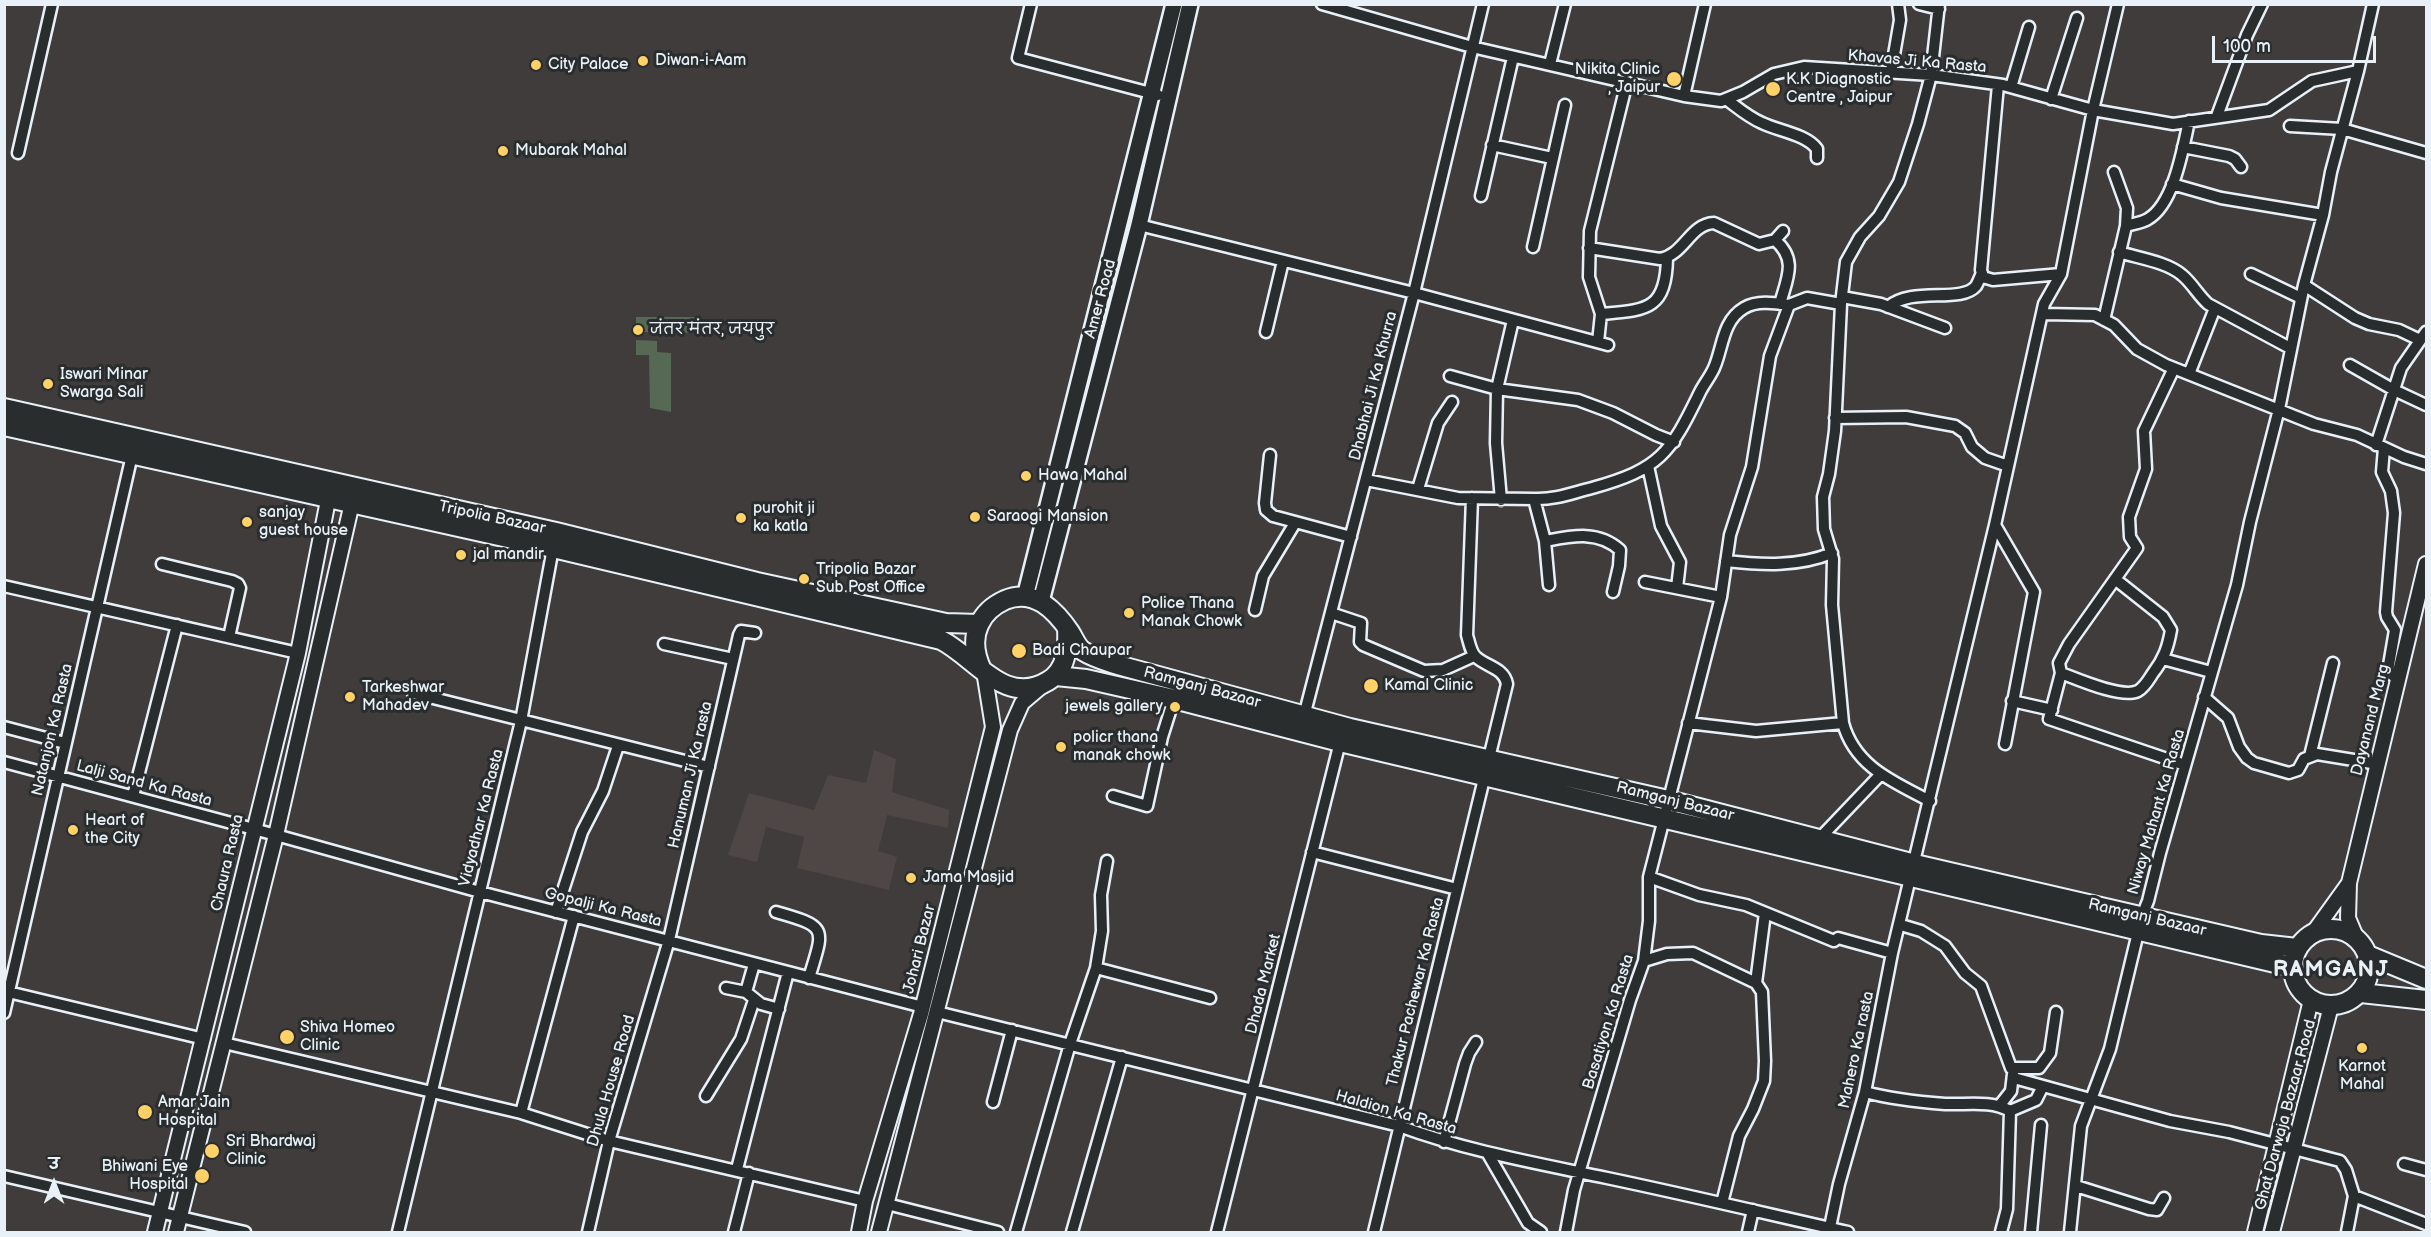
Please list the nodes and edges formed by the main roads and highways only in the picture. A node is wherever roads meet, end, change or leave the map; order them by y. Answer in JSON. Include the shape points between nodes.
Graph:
{"nodes":[{"id":1,"x":1174,"y":4,"type":"edge"},
{"id":2,"x":1190,"y":4,"type":"edge"},
{"id":3,"x":4,"y":408,"type":"edge"},
{"id":4,"x":4,"y":426,"type":"edge"},
{"id":5,"x":330,"y":491,"type":"junction"},
{"id":6,"x":555,"y":540,"type":"junction"},
{"id":7,"x":1033,"y":599,"type":"junction"},
{"id":8,"x":979,"y":624,"type":"junction"},
{"id":9,"x":1067,"y":628,"type":"junction"},
{"id":10,"x":983,"y":670,"type":"junction"},
{"id":11,"x":1051,"y":680,"type":"junction"},
{"id":12,"x":1303,"y":723,"type":"junction"},
{"id":13,"x":1487,"y":766,"type":"junction"},
{"id":14,"x":1666,"y":808,"type":"junction"},
{"id":15,"x":1913,"y":871,"type":"junction"},
{"id":16,"x":2140,"y":923,"type":"junction"},
{"id":17,"x":2297,"y":948,"type":"junction"},
{"id":18,"x":2368,"y":955,"type":"junction"},
{"id":19,"x":2292,"y":967,"type":"junction"},
{"id":20,"x":2427,"y":979,"type":"edge"},
{"id":21,"x":2361,"y":993,"type":"junction"},
{"id":22,"x":2427,"y":1000,"type":"edge"}],
"edges":[{"from":1,"to":7,"type":"main road","name":"Amer Road"},
{"from":2,"to":7,"type":"main road","name":"Amer Road","via":[[1139,225]]},
{"from":3,"to":5,"type":"main road","name":"Tripolia Bazaar"},
{"from":4,"to":5,"type":"main road","name":"Tripolia Bazaar","via":[[132,455]]},
{"from":5,"to":6,"type":"main road","name":"Tripolia Bazaar"},
{"from":6,"to":8,"type":"main road","name":"Tripolia Bazaar","via":[[946,623]]},
{"from":6,"to":10,"type":"main road","name":"Tripolia Bazaar","via":[[941,640]]},
{"from":7,"to":8,"type":"main road","via":[[1010,598],[997,603]]},
{"from":7,"to":9,"type":"main road","via":[[1051,608]]},
{"from":8,"to":10,"type":"main road","via":[[975,647]]},
{"from":9,"to":11,"type":"main road","via":[[1066,653]]},
{"from":9,"to":12,"type":"main road","name":"Ramganj Bazaar","via":[[1081,650],[1098,659]]},
{"from":10,"to":11,"type":"main road","via":[[1006,687],[1021,689]]},
{"from":11,"to":12,"type":"main road","name":"Ramganj Bazaar","via":[[1086,679]]},
{"from":12,"to":13,"type":"main road","name":"Ramganj Bazaar","via":[[1350,728]]},
{"from":12,"to":13,"type":"main road","name":"Ramganj Bazaar","via":[[1340,742]]},
{"from":13,"to":14,"type":"main road","name":"Ramganj Bazaar"},
{"from":14,"to":15,"type":"main road","name":"Ramganj Bazaar"},
{"from":14,"to":15,"type":"main road","name":"Ramganj Bazaar","via":[[1819,839]]},
{"from":15,"to":16,"type":"main road","name":"Ramganj Bazaar"},
{"from":16,"to":17,"type":"main road","name":"Ramganj Bazaar"},
{"from":16,"to":19,"type":"main road","name":"Ramganj Bazaar"},
{"from":17,"to":18,"type":"main road","via":[[2313,933],[2343,930],[2356,937]]},
{"from":17,"to":19,"type":"main road"},
{"from":18,"to":20,"type":"main road"},
{"from":18,"to":21,"type":"main road","via":[[2369,976]]},
{"from":19,"to":21,"type":"main road","via":[[2297,986],[2311,1000],[2331,1006]]},
{"from":21,"to":22,"type":"main road"}]}
